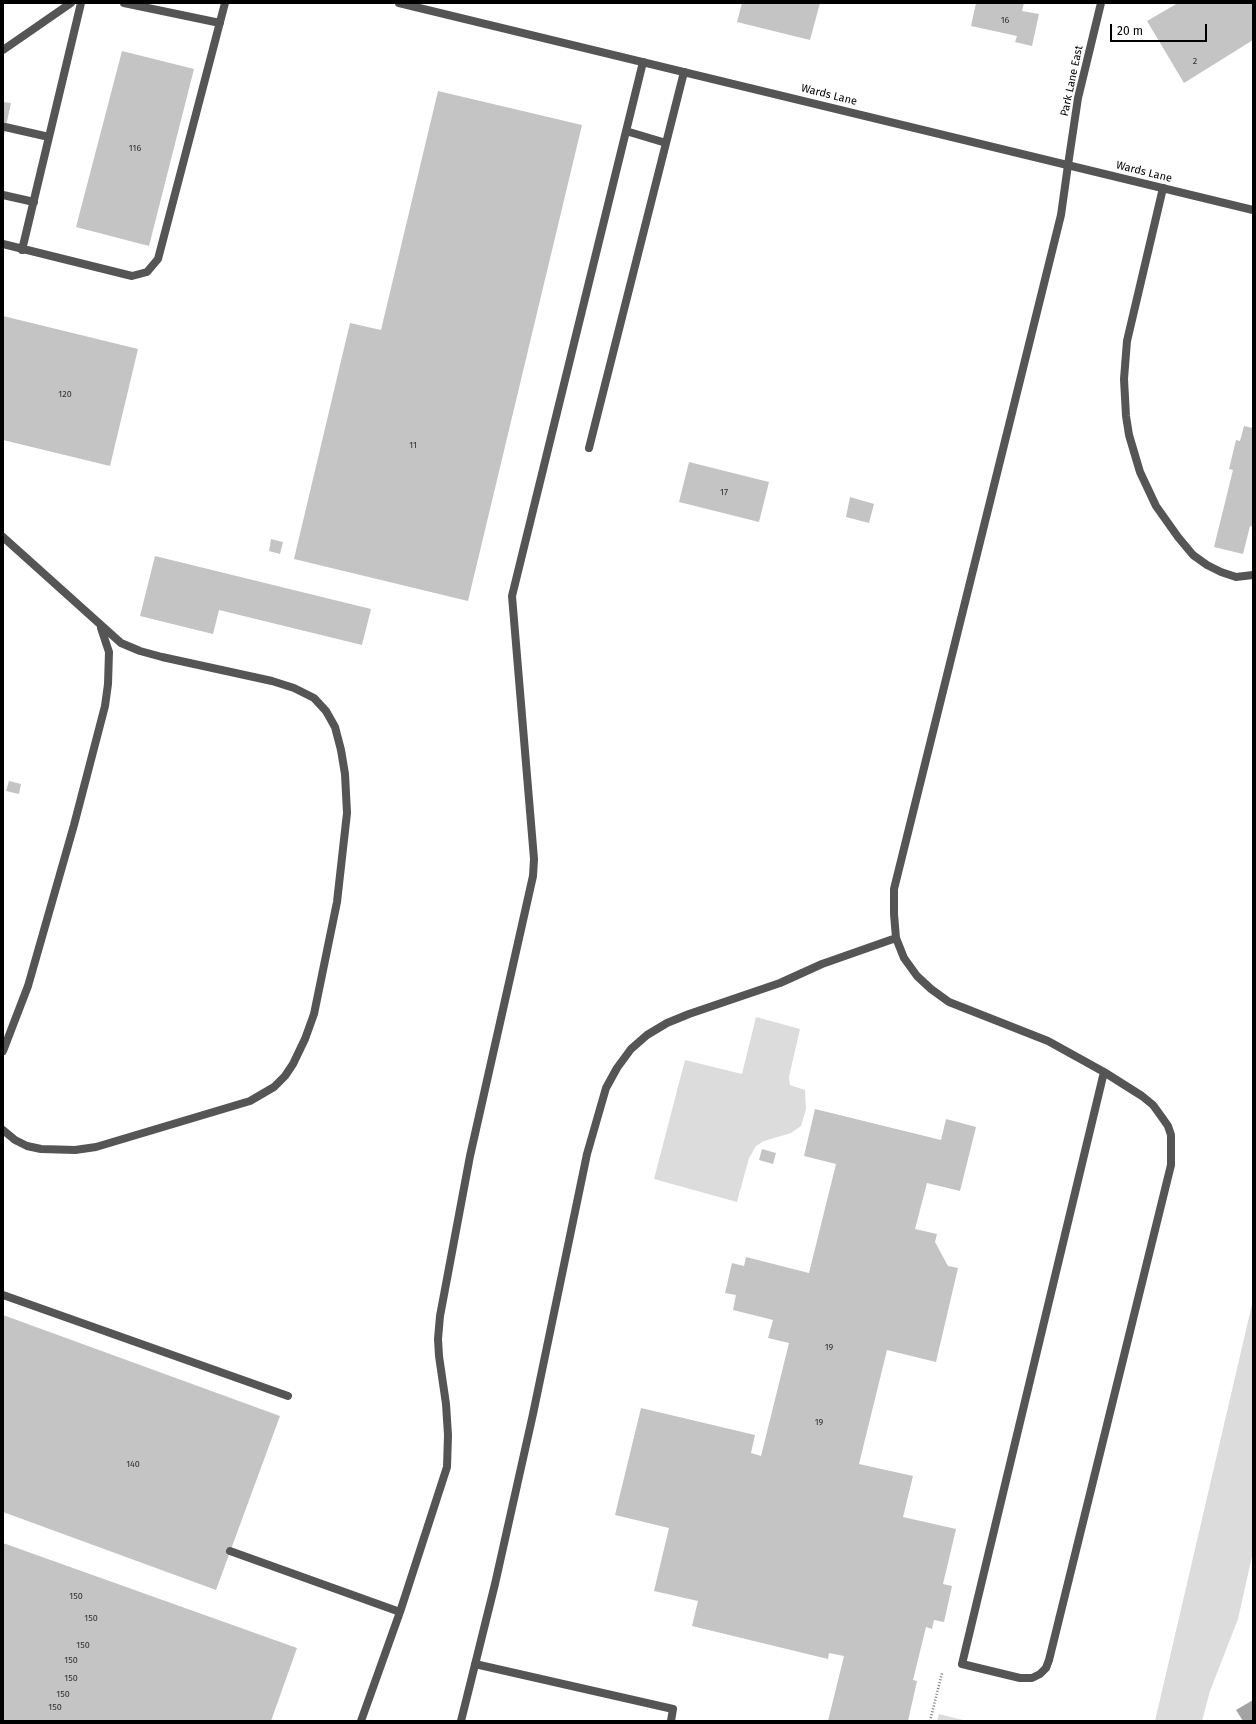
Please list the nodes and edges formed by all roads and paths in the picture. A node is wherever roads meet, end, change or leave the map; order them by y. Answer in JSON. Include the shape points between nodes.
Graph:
{"nodes":[{"id":1,"x":71,"y":3,"type":"edge"},
{"id":2,"x":81,"y":3,"type":"edge"},
{"id":3,"x":124,"y":3,"type":"edge"},
{"id":4,"x":225,"y":3,"type":"edge"},
{"id":5,"x":399,"y":3,"type":"edge"},
{"id":6,"x":1101,"y":3,"type":"edge"},
{"id":7,"x":220,"y":23,"type":"junction"},
{"id":8,"x":3,"y":50,"type":"edge"},
{"id":9,"x":643,"y":62,"type":"junction"},
{"id":10,"x":684,"y":72,"type":"junction"},
{"id":11,"x":5,"y":127,"type":"dead end"},
{"id":12,"x":626,"y":131,"type":"junction"},
{"id":13,"x":49,"y":137,"type":"junction"},
{"id":14,"x":666,"y":143,"type":"junction"},
{"id":15,"x":1068,"y":165,"type":"junction"},
{"id":16,"x":1163,"y":188,"type":"junction"},
{"id":17,"x":3,"y":195,"type":"edge"},
{"id":18,"x":34,"y":202,"type":"junction"},
{"id":19,"x":1253,"y":210,"type":"edge"},
{"id":20,"x":3,"y":244,"type":"edge"},
{"id":21,"x":22,"y":250,"type":"junction"},
{"id":22,"x":589,"y":448,"type":"dead end"},
{"id":23,"x":3,"y":537,"type":"edge"},
{"id":24,"x":1253,"y":575,"type":"edge"},
{"id":25,"x":94,"y":620,"type":"junction"},
{"id":26,"x":896,"y":938,"type":"junction"},
{"id":27,"x":3,"y":1051,"type":"edge"},
{"id":28,"x":1104,"y":1072,"type":"junction"},
{"id":29,"x":3,"y":1130,"type":"edge"},
{"id":30,"x":3,"y":1295,"type":"edge"},
{"id":31,"x":288,"y":1396,"type":"dead end"},
{"id":32,"x":230,"y":1551,"type":"dead end"},
{"id":33,"x":400,"y":1612,"type":"junction"},
{"id":34,"x":476,"y":1664,"type":"junction"},
{"id":35,"x":962,"y":1664,"type":"junction"},
{"id":36,"x":361,"y":1721,"type":"edge"},
{"id":37,"x":461,"y":1721,"type":"edge"},
{"id":38,"x":670,"y":1721,"type":"edge"},
{"id":39,"x":930,"y":1721,"type":"edge"}],
"edges":[{"from":1,"to":8,"type":"street"},
{"from":2,"to":13,"type":"street"},
{"from":3,"to":7,"type":"street"},
{"from":4,"to":7,"type":"street"},
{"from":5,"to":9,"type":"street","name":"Wards Lane"},
{"from":6,"to":15,"type":"street","name":"Park Lane East","via":[[1078,98]]},
{"from":7,"to":21,"type":"street","via":[[158,259],[147,272],[132,276]]},
{"from":9,"to":10,"type":"street","name":"Wards Lane"},
{"from":9,"to":12,"type":"street"},
{"from":10,"to":14,"type":"street"},
{"from":10,"to":15,"type":"street","name":"Wards Lane"},
{"from":11,"to":13,"type":"street"},
{"from":12,"to":14,"type":"street"},
{"from":12,"to":33,"type":"street","via":[[512,596],[534,859],[533,876],[470,1156],[440,1316],[439,1350],[446,1404],[447,1467]]},
{"from":13,"to":18,"type":"street"},
{"from":14,"to":22,"type":"street"},
{"from":15,"to":16,"type":"street","name":"Wards Lane"},
{"from":15,"to":26,"type":"street","name":"Park Lane East","via":[[1061,215],[894,889]]},
{"from":16,"to":19,"type":"street","name":"Wards Lane"},
{"from":16,"to":24,"type":"street","via":[[1127,341],[1124,378],[1129,435],[1140,472],[1156,506],[1193,555],[1221,572],[1236,576]]},
{"from":17,"to":18,"type":"street"},
{"from":18,"to":21,"type":"street"},
{"from":20,"to":21,"type":"street"},
{"from":23,"to":25,"type":"street"},
{"from":25,"to":27,"type":"street","via":[[101,630],[109,652],[105,706],[28,986]]},
{"from":25,"to":29,"type":"street","via":[[121,643],[140,651],[294,688],[314,698],[326,711],[335,726],[340,744],[347,813],[337,902],[314,1014],[293,1064],[274,1087],[250,1101],[96,1148],[41,1149],[27,1146]]},
{"from":26,"to":28,"type":"street","name":"Park Lane East","via":[[904,958],[917,976],[949,1002],[1048,1041]]},
{"from":26,"to":34,"type":"street","via":[[667,1023],[646,1035],[631,1049],[617,1068],[606,1088],[586,1154],[533,1414]]},
{"from":28,"to":35,"type":"street"},
{"from":28,"to":35,"type":"street","name":"Park Lane East","via":[[1142,1096],[1161,1116],[1171,1135],[1171,1165],[1048,1665],[1040,1674],[1028,1679]]},
{"from":30,"to":31,"type":"street"},
{"from":32,"to":33,"type":"street"},
{"from":33,"to":36,"type":"street"},
{"from":34,"to":37,"type":"street"},
{"from":34,"to":38,"type":"street","via":[[673,1709]]},
{"from":35,"to":39,"type":"path","via":[[946,1660]]}]}
